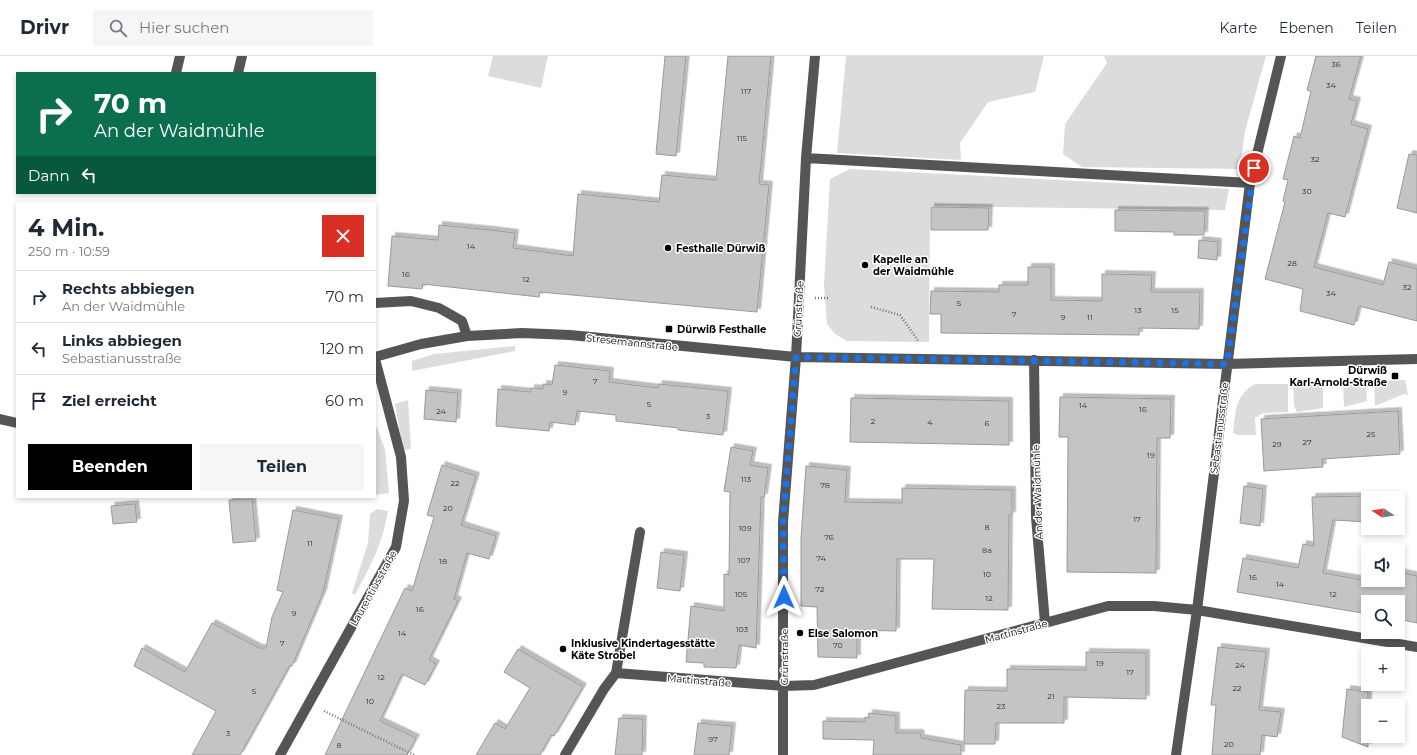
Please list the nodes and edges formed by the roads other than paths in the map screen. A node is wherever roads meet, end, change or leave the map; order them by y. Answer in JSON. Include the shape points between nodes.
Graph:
{"nodes":[{"id":1,"x":180,"y":56,"type":"edge"},
{"id":2,"x":242,"y":56,"type":"edge"},
{"id":3,"x":815,"y":56,"type":"edge"},
{"id":4,"x":1281,"y":56,"type":"edge"},
{"id":5,"x":176,"y":72,"type":"edge"},
{"id":6,"x":238,"y":72,"type":"edge"},
{"id":7,"x":806,"y":158,"type":"junction"},
{"id":8,"x":1250,"y":183,"type":"junction"},
{"id":9,"x":376,"y":303,"type":"edge"},
{"id":10,"x":467,"y":336,"type":"junction"},
{"id":11,"x":796,"y":357,"type":"junction"},
{"id":12,"x":376,"y":358,"type":"edge"},
{"id":13,"x":1417,"y":359,"type":"edge"},
{"id":14,"x":1034,"y":360,"type":"junction"},
{"id":15,"x":376,"y":362,"type":"edge"},
{"id":16,"x":1227,"y":364,"type":"junction"},
{"id":17,"x":0,"y":419,"type":"edge"},
{"id":18,"x":16,"y":423,"type":"edge"},
{"id":19,"x":640,"y":532,"type":"dead end"},
{"id":20,"x":1197,"y":610,"type":"junction"},
{"id":21,"x":1045,"y":623,"type":"junction"},
{"id":22,"x":1417,"y":647,"type":"edge"},
{"id":23,"x":616,"y":673,"type":"junction"},
{"id":24,"x":784,"y":686,"type":"junction"},
{"id":25,"x":280,"y":755,"type":"edge"},
{"id":26,"x":565,"y":755,"type":"edge"},
{"id":27,"x":783,"y":755,"type":"edge"},
{"id":28,"x":1176,"y":755,"type":"edge"}],
"edges":[{"from":1,"to":5,"type":"street"},
{"from":2,"to":6,"type":"street"},
{"from":3,"to":7,"type":"street","name":"Grünstraße"},
{"from":4,"to":8,"type":"street","name":"Sebastianusstraße"},
{"from":7,"to":8,"type":"street"},
{"from":7,"to":11,"type":"street","name":"Grünstraße"},
{"from":8,"to":16,"type":"street","name":"Sebastianusstraße"},
{"from":9,"to":10,"type":"street","via":[[411,301],[439,308],[462,321]]},
{"from":10,"to":11,"type":"street","name":"Stresemannstraße","via":[[570,335]]},
{"from":10,"to":12,"type":"street","name":"Stresemannstraße","via":[[421,344]]},
{"from":11,"to":14,"type":"street"},
{"from":11,"to":24,"type":"street","name":"Grünstraße","via":[[783,522]]},
{"from":13,"to":16,"type":"street"},
{"from":14,"to":16,"type":"street"},
{"from":14,"to":21,"type":"street","name":"An der Waidmühle","via":[[1036,517]]},
{"from":15,"to":25,"type":"street","name":"Laurentiusstraße","via":[[401,457],[404,501],[396,546]]},
{"from":16,"to":20,"type":"street","name":"Sebastianusstraße"},
{"from":17,"to":18,"type":"street"},
{"from":19,"to":23,"type":"street"},
{"from":20,"to":21,"type":"street","name":"Martinstraße","via":[[1154,606],[1108,606]]},
{"from":20,"to":22,"type":"street","name":"Martinstraße"},
{"from":20,"to":28,"type":"street","name":"Sebastianusstraße"},
{"from":21,"to":24,"type":"street","name":"Martinstraße","via":[[814,686]]},
{"from":23,"to":24,"type":"street","name":"Martinstraße"},
{"from":23,"to":26,"type":"street"},
{"from":24,"to":27,"type":"street","name":"Grünstraße"}]}
